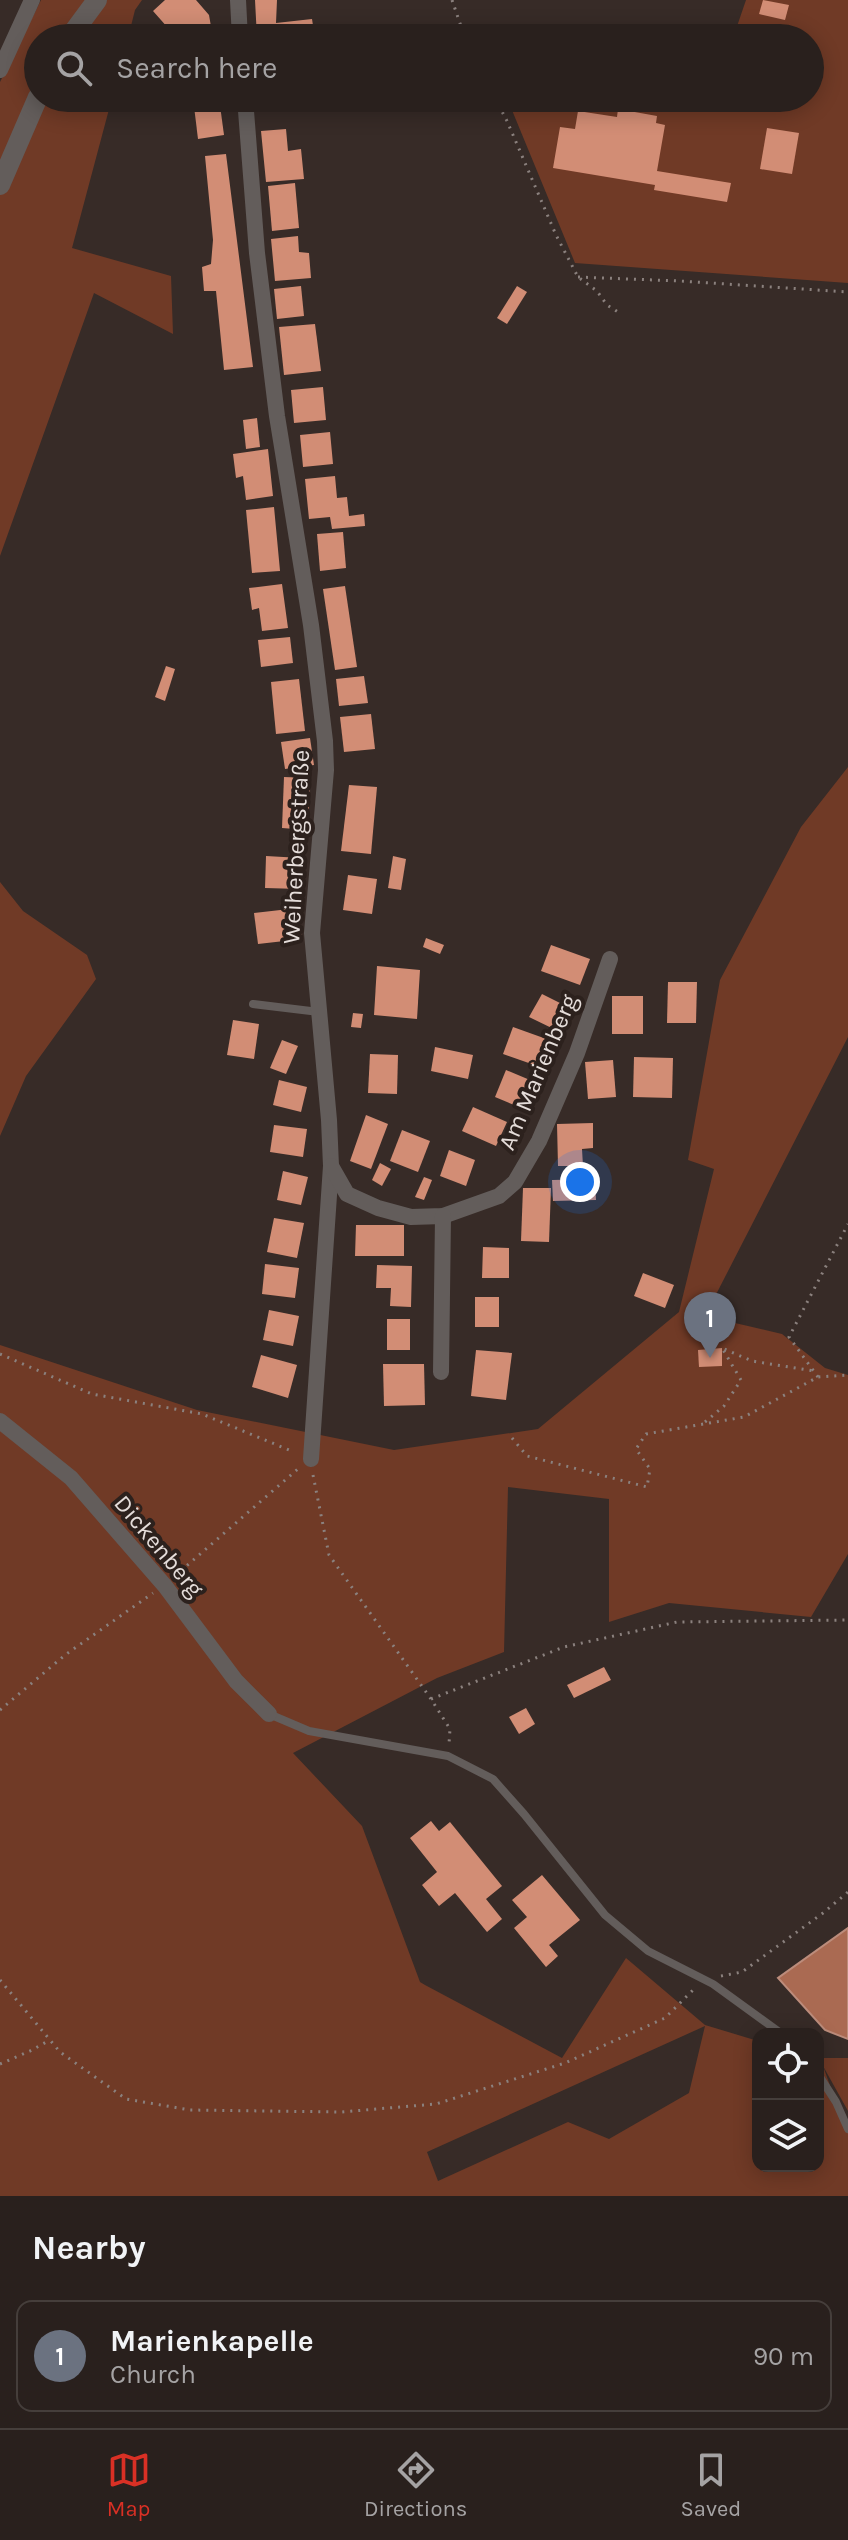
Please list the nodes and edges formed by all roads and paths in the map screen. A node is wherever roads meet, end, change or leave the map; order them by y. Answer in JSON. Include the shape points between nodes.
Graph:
{"nodes":[{"id":1,"x":32,"y":0,"type":"edge"},
{"id":2,"x":97,"y":0,"type":"edge"},
{"id":3,"x":238,"y":0,"type":"edge"},
{"id":4,"x":452,"y":0,"type":"edge"},
{"id":5,"x":79,"y":24,"type":"edge"},
{"id":6,"x":239,"y":24,"type":"edge"},
{"id":7,"x":460,"y":24,"type":"edge"},
{"id":8,"x":0,"y":70,"type":"edge"},
{"id":9,"x":32,"y":112,"type":"edge"},
{"id":10,"x":246,"y":112,"type":"edge"},
{"id":11,"x":502,"y":112,"type":"edge"},
{"id":12,"x":0,"y":185,"type":"edge"},
{"id":13,"x":578,"y":277,"type":"junction"},
{"id":14,"x":848,"y":292,"type":"edge"},
{"id":15,"x":621,"y":314,"type":"dead end"},
{"id":16,"x":610,"y":959,"type":"dead end"},
{"id":17,"x":253,"y":1004,"type":"dead end"},
{"id":18,"x":319,"y":1012,"type":"junction"},
{"id":19,"x":331,"y":1166,"type":"junction"},
{"id":20,"x":443,"y":1216,"type":"junction"},
{"id":21,"x":848,"y":1224,"type":"edge"},
{"id":22,"x":0,"y":1354,"type":"edge"},
{"id":23,"x":814,"y":1371,"type":"junction"},
{"id":24,"x":441,"y":1372,"type":"dead end"},
{"id":25,"x":848,"y":1375,"type":"edge"},
{"id":26,"x":818,"y":1377,"type":"junction"},
{"id":27,"x":0,"y":1421,"type":"edge"},
{"id":28,"x":702,"y":1424,"type":"junction"},
{"id":29,"x":512,"y":1438,"type":"dead end"},
{"id":30,"x":311,"y":1459,"type":"junction"},
{"id":31,"x":848,"y":1620,"type":"edge"},
{"id":32,"x":431,"y":1699,"type":"junction"},
{"id":33,"x":269,"y":1714,"type":"joint"},
{"id":34,"x":448,"y":1756,"type":"junction"},
{"id":35,"x":848,"y":1892,"type":"edge"},
{"id":36,"x":0,"y":1980,"type":"edge"},
{"id":37,"x":703,"y":1980,"type":"junction"},
{"id":38,"x":774,"y":2028,"type":"edge"},
{"id":39,"x":50,"y":2040,"type":"junction"},
{"id":40,"x":0,"y":2064,"type":"edge"},
{"id":41,"x":824,"y":2083,"type":"edge"},
{"id":42,"x":848,"y":2129,"type":"edge"}],
"edges":[{"from":1,"to":8,"type":"street"},
{"from":2,"to":5,"type":"street"},
{"from":3,"to":6,"type":"street"},
{"from":4,"to":7,"type":"path"},
{"from":9,"to":12,"type":"street"},
{"from":10,"to":18,"type":"street","name":"Weiherbergstraße","via":[[275,401],[325,741],[312,933]]},
{"from":11,"to":13,"type":"path"},
{"from":13,"to":14,"type":"path"},
{"from":13,"to":15,"type":"path"},
{"from":16,"to":20,"type":"street","name":"Am Marienberg","via":[[577,1053],[515,1182],[499,1196]]},
{"from":17,"to":18,"type":"lane"},
{"from":18,"to":19,"type":"street","name":"Weiherbergstraße"},
{"from":19,"to":20,"type":"street","name":"Am Marienberg","via":[[347,1194],[378,1208],[411,1217]]},
{"from":19,"to":30,"type":"street","name":"Weiherbergstraße"},
{"from":20,"to":24,"type":"street"},
{"from":21,"to":23,"type":"path","via":[[789,1337]]},
{"from":22,"to":30,"type":"path","via":[[92,1394],[202,1414]]},
{"from":23,"to":26,"type":"path"},
{"from":23,"to":28,"type":"path","via":[[752,1361],[722,1348],[741,1380],[724,1406]]},
{"from":25,"to":26,"type":"path"},
{"from":26,"to":28,"type":"path","via":[[744,1417]]},
{"from":27,"to":33,"type":"street","name":"Dickenberg","via":[[71,1478],[165,1586],[236,1681]]},
{"from":28,"to":29,"type":"path","via":[[646,1434],[636,1449],[650,1469],[647,1487],[527,1456]]},
{"from":30,"to":32,"type":"path","via":[[329,1555]]},
{"from":31,"to":32,"type":"path","via":[[677,1622],[564,1647]]},
{"from":32,"to":34,"type":"path","via":[[450,1729]]},
{"from":33,"to":34,"type":"lane","via":[[309,1731]]},
{"from":34,"to":37,"type":"lane","via":[[493,1779],[605,1915],[648,1951]]},
{"from":35,"to":37,"type":"path","via":[[742,1972]]},
{"from":36,"to":39,"type":"path"},
{"from":37,"to":38,"type":"lane"},
{"from":37,"to":39,"type":"path","via":[[665,2018],[565,2063],[436,2104],[341,2112],[190,2110],[126,2099]]},
{"from":39,"to":40,"type":"path"},
{"from":41,"to":42,"type":"lane"}]}
